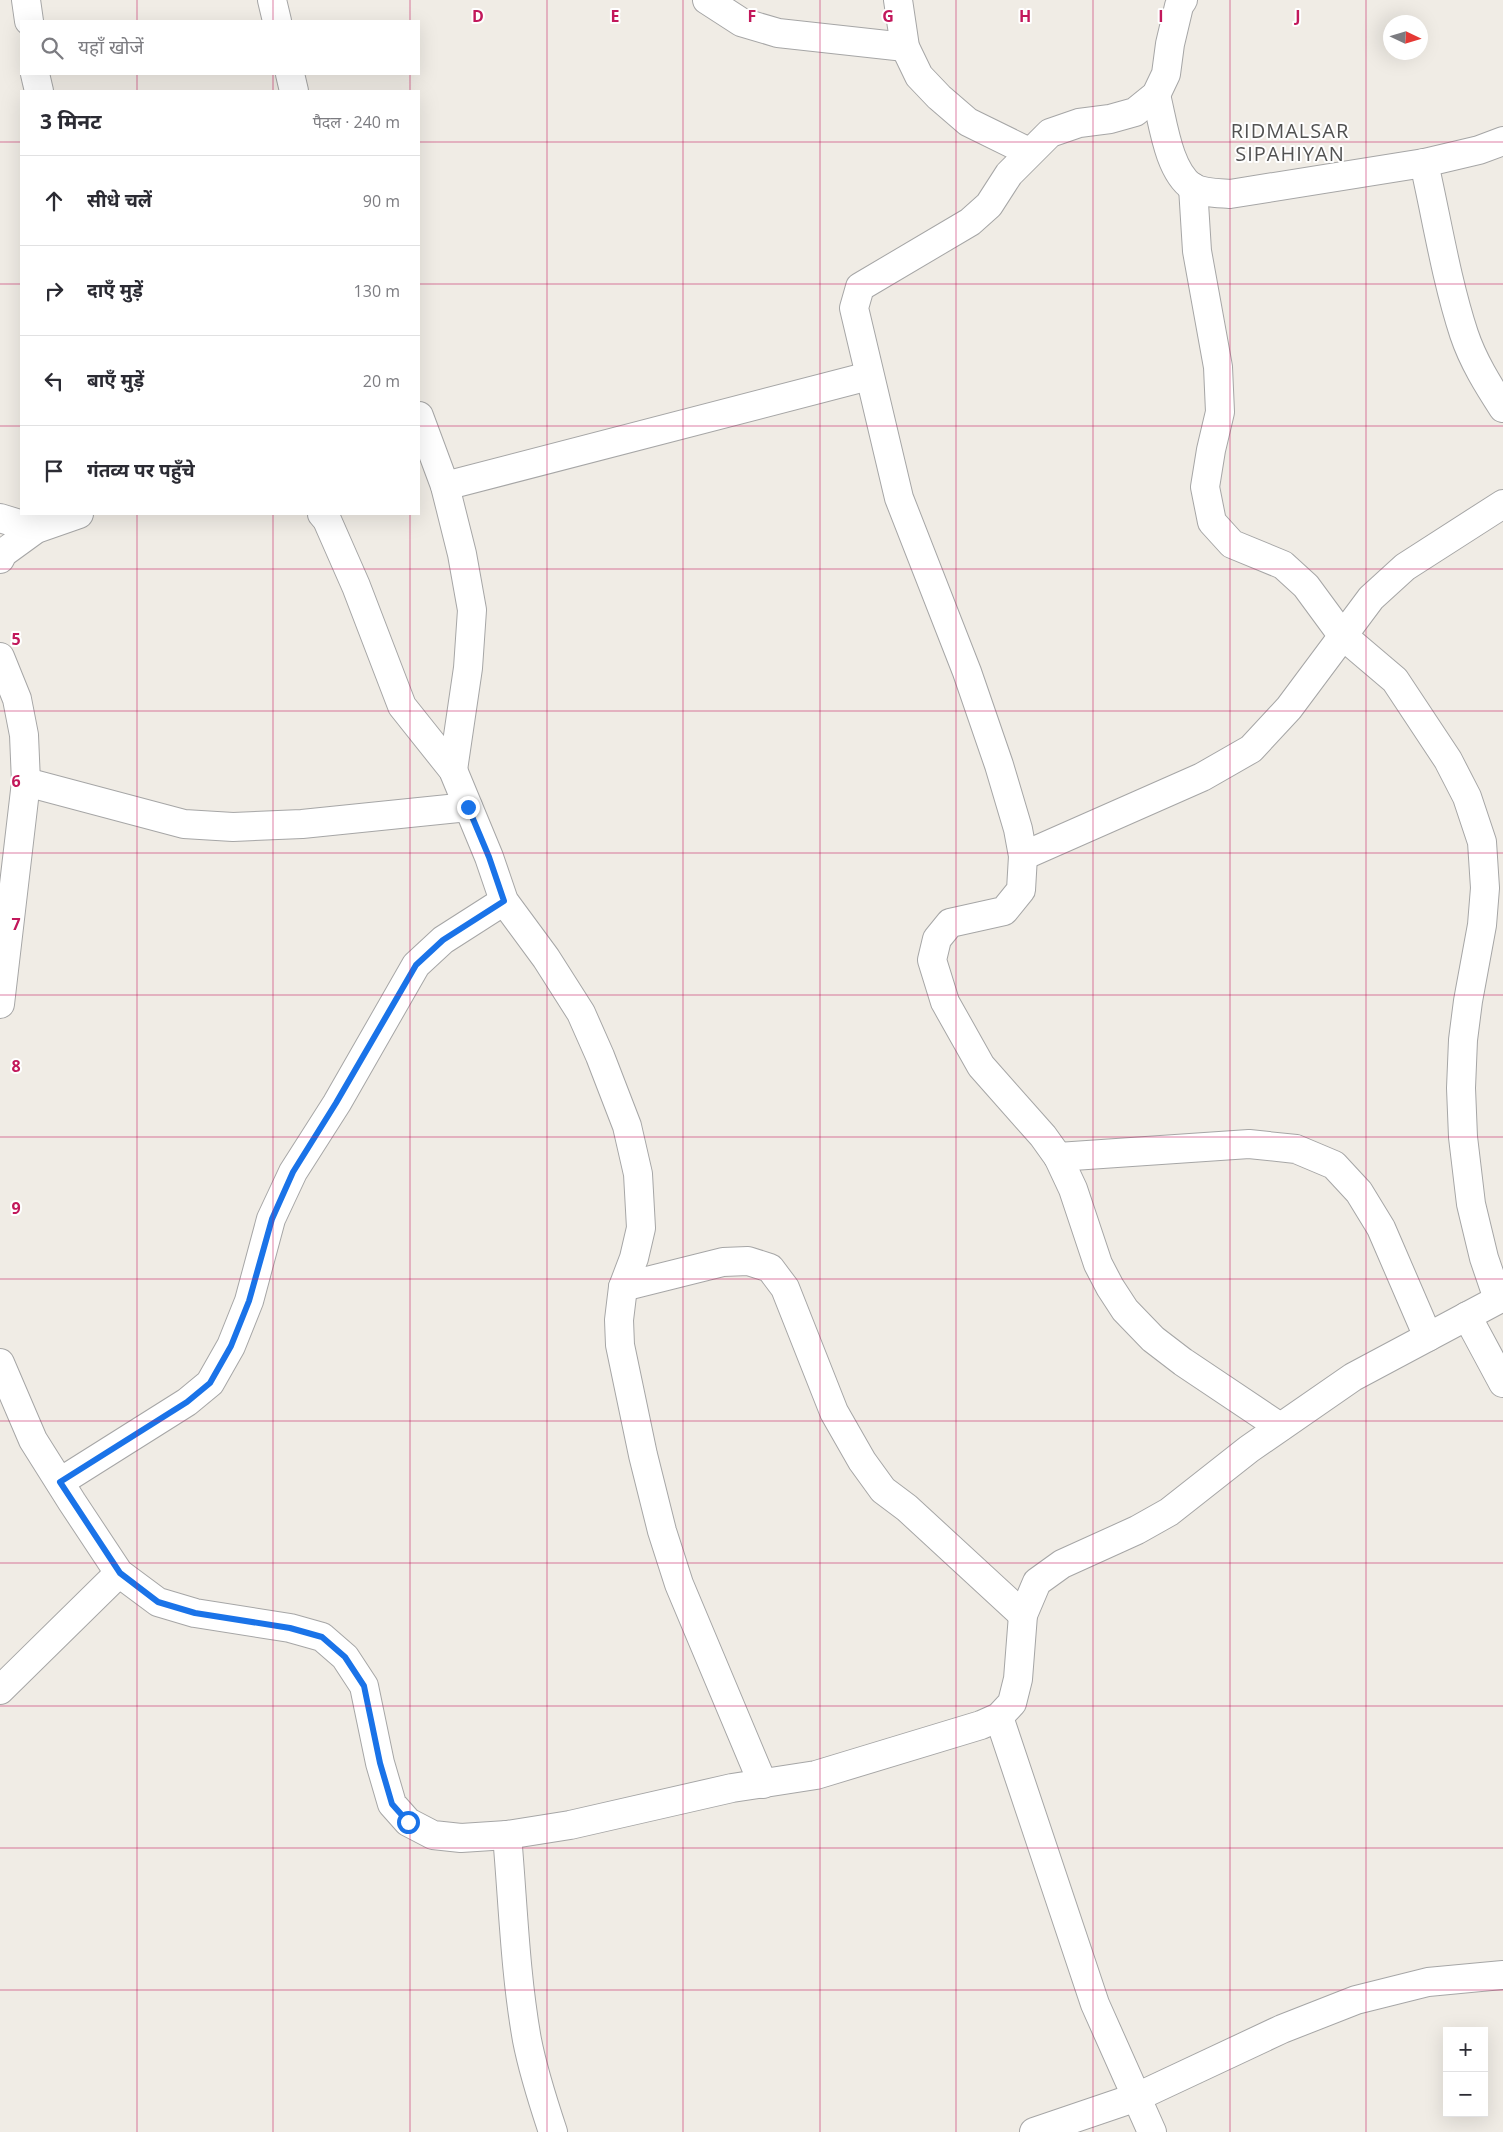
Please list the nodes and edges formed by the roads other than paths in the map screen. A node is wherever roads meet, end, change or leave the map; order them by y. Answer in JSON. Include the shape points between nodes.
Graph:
{"nodes":[{"id":1,"x":26,"y":0,"type":"edge"},
{"id":2,"x":272,"y":0,"type":"edge"},
{"id":3,"x":707,"y":0,"type":"edge"},
{"id":4,"x":898,"y":0,"type":"edge"},
{"id":5,"x":1184,"y":0,"type":"edge"},
{"id":6,"x":29,"y":20,"type":"edge"},
{"id":7,"x":277,"y":20,"type":"edge"},
{"id":8,"x":906,"y":47,"type":"junction"},
{"id":9,"x":35,"y":75,"type":"edge"},
{"id":10,"x":290,"y":75,"type":"edge"},
{"id":11,"x":39,"y":90,"type":"edge"},
{"id":12,"x":294,"y":90,"type":"edge"},
{"id":13,"x":1156,"y":95,"type":"junction"},
{"id":14,"x":1503,"y":141,"type":"edge"},
{"id":15,"x":1029,"y":152,"type":"junction"},
{"id":16,"x":1424,"y":163,"type":"junction"},
{"id":17,"x":1193,"y":187,"type":"junction"},
{"id":18,"x":869,"y":376,"type":"junction"},
{"id":19,"x":1503,"y":408,"type":"edge"},
{"id":20,"x":420,"y":419,"type":"edge"},
{"id":21,"x":445,"y":486,"type":"junction"},
{"id":22,"x":1503,"y":504,"type":"edge"},
{"id":23,"x":76,"y":515,"type":"edge"},
{"id":24,"x":323,"y":515,"type":"edge"},
{"id":25,"x":0,"y":518,"type":"edge"},
{"id":26,"x":36,"y":529,"type":"junction"},
{"id":27,"x":0,"y":559,"type":"edge"},
{"id":28,"x":1342,"y":635,"type":"junction"},
{"id":29,"x":0,"y":657,"type":"edge"},
{"id":30,"x":453,"y":770,"type":"junction"},
{"id":31,"x":26,"y":782,"type":"junction"},
{"id":32,"x":468,"y":807,"type":"junction"},
{"id":33,"x":1023,"y":856,"type":"junction"},
{"id":34,"x":504,"y":901,"type":"junction"},
{"id":35,"x":1,"y":992,"type":"edge"},
{"id":36,"x":1058,"y":1157,"type":"junction"},
{"id":37,"x":623,"y":1287,"type":"junction"},
{"id":38,"x":1501,"y":1298,"type":"edge"},
{"id":39,"x":1467,"y":1316,"type":"junction"},
{"id":40,"x":1428,"y":1337,"type":"junction"},
{"id":41,"x":0,"y":1363,"type":"edge"},
{"id":42,"x":1503,"y":1383,"type":"edge"},
{"id":43,"x":1280,"y":1427,"type":"junction"},
{"id":44,"x":60,"y":1482,"type":"junction"},
{"id":45,"x":120,"y":1573,"type":"junction"},
{"id":46,"x":1023,"y":1615,"type":"junction"},
{"id":47,"x":0,"y":1690,"type":"edge"},
{"id":48,"x":999,"y":1716,"type":"junction"},
{"id":49,"x":764,"y":1784,"type":"junction"},
{"id":50,"x":507,"y":1834,"type":"junction"},
{"id":51,"x":1503,"y":1975,"type":"edge"},
{"id":52,"x":1137,"y":2097,"type":"junction"},
{"id":53,"x":554,"y":2132,"type":"edge"},
{"id":54,"x":1034,"y":2132,"type":"edge"},
{"id":55,"x":1152,"y":2132,"type":"edge"}],
"edges":[{"from":1,"to":6,"type":"street"},
{"from":2,"to":7,"type":"street"},
{"from":3,"to":8,"type":"street","via":[[741,22],[778,33]]},
{"from":4,"to":8,"type":"street"},
{"from":5,"to":13,"type":"street","via":[[1179,6],[1166,74]]},
{"from":8,"to":15,"type":"street","via":[[919,76],[968,122]]},
{"from":9,"to":11,"type":"street"},
{"from":10,"to":12,"type":"street"},
{"from":13,"to":15,"type":"street","via":[[1135,112],[1079,123],[1050,133]]},
{"from":13,"to":17,"type":"street","via":[[1178,173]]},
{"from":14,"to":16,"type":"street"},
{"from":15,"to":18,"type":"street","via":[[1008,174],[989,206],[970,222],[860,287],[854,308]]},
{"from":16,"to":17,"type":"street","via":[[1230,194]]},
{"from":16,"to":19,"type":"street","via":[[1464,335],[1484,380]]},
{"from":17,"to":28,"type":"street","via":[[1197,250],[1218,367],[1220,412],[1205,487],[1212,522],[1232,544],[1283,565],[1306,586]]},
{"from":18,"to":21,"type":"street"},
{"from":18,"to":33,"type":"street","via":[[899,498],[970,681],[1002,774]]},
{"from":20,"to":21,"type":"street"},
{"from":21,"to":30,"type":"street","via":[[472,610],[468,668]]},
{"from":22,"to":28,"type":"street","via":[[1405,568],[1371,598]]},
{"from":23,"to":26,"type":"street"},
{"from":24,"to":30,"type":"street","via":[[356,586],[402,706]]},
{"from":25,"to":26,"type":"street"},
{"from":26,"to":27,"type":"street","via":[[2,554]]},
{"from":28,"to":33,"type":"street","via":[[1289,708],[1251,749],[1202,777]]},
{"from":28,"to":38,"type":"street","via":[[1395,680],[1411,702],[1467,797],[1482,842],[1484,897],[1466,1011],[1461,1088],[1463,1137],[1471,1204],[1484,1258]]},
{"from":29,"to":31,"type":"street","via":[[17,699],[24,735]]},
{"from":30,"to":32,"type":"street"},
{"from":31,"to":32,"type":"street","via":[[184,824],[233,827],[302,824]]},
{"from":31,"to":35,"type":"street"},
{"from":32,"to":34,"type":"street"},
{"from":33,"to":36,"type":"street","via":[[1021,890],[1004,911],[950,923],[936,939],[932,960],[945,1002],[981,1066]]},
{"from":34,"to":37,"type":"street","via":[[581,1013],[626,1126],[638,1174],[641,1228]]},
{"from":34,"to":44,"type":"street","via":[[443,940],[416,965],[293,1172],[272,1219],[249,1301],[231,1346],[210,1383],[187,1402]]},
{"from":36,"to":40,"type":"street","via":[[1249,1144],[1296,1149],[1334,1165],[1359,1192],[1382,1228]]},
{"from":36,"to":43,"type":"street","via":[[1073,1189],[1098,1264],[1125,1310],[1183,1362]]},
{"from":37,"to":46,"type":"street","via":[[723,1262],[748,1261],[770,1268],[786,1288],[834,1412],[883,1490],[907,1508]]},
{"from":37,"to":49,"type":"street","via":[[620,1345],[662,1531],[679,1584]]},
{"from":38,"to":39,"type":"street"},
{"from":39,"to":40,"type":"street"},
{"from":39,"to":42,"type":"street"},
{"from":40,"to":43,"type":"street","via":[[1352,1377]]},
{"from":41,"to":44,"type":"street","via":[[33,1440]]},
{"from":43,"to":46,"type":"street","via":[[1170,1512],[1062,1564],[1037,1582]]},
{"from":44,"to":45,"type":"street"},
{"from":45,"to":47,"type":"street"},
{"from":45,"to":50,"type":"street","via":[[158,1602],[195,1613],[290,1628],[322,1637],[345,1657],[364,1686],[392,1804],[408,1822],[432,1835],[461,1838]]},
{"from":46,"to":48,"type":"street","via":[[1018,1679],[1012,1703]]},
{"from":48,"to":49,"type":"street","via":[[981,1725],[816,1775]]},
{"from":48,"to":52,"type":"street","via":[[1095,2004]]},
{"from":49,"to":50,"type":"street","via":[[570,1825]]},
{"from":50,"to":53,"type":"street","via":[[518,1969],[528,2040],[542,2099]]},
{"from":51,"to":52,"type":"street","via":[[1428,1982],[1356,2000],[1282,2029]]},
{"from":52,"to":54,"type":"street"},
{"from":52,"to":55,"type":"street"}]}
